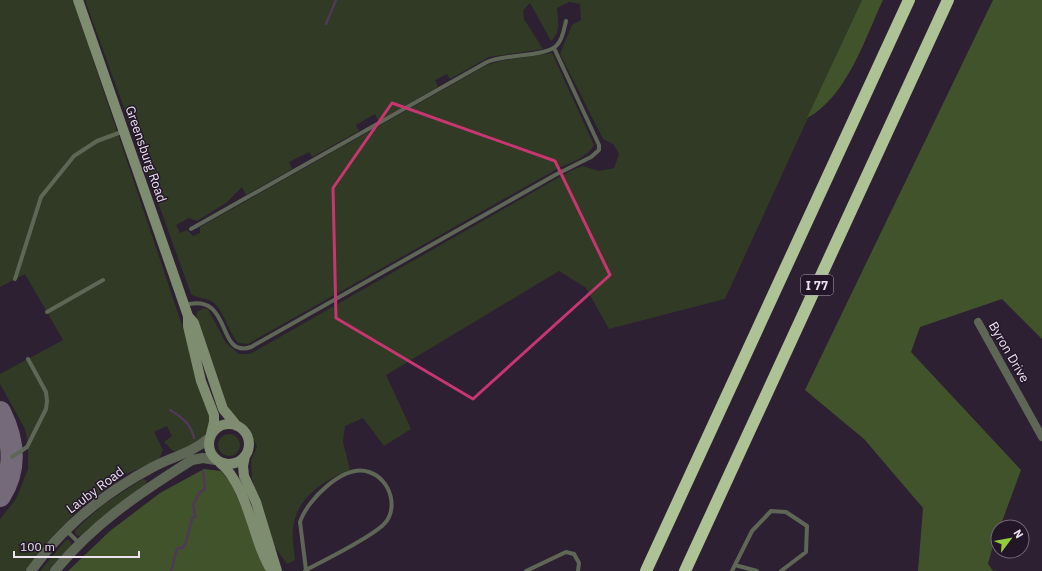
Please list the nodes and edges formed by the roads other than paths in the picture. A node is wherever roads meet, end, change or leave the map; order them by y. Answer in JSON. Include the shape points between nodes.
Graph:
{"nodes":[{"id":1,"x":78,"y":0,"type":"edge"},
{"id":2,"x":908,"y":0,"type":"edge"},
{"id":3,"x":948,"y":0,"type":"edge"},
{"id":4,"x":566,"y":22,"type":"dead end"},
{"id":5,"x":554,"y":48,"type":"junction"},
{"id":6,"x":124,"y":131,"type":"junction"},
{"id":7,"x":191,"y":229,"type":"dead end"},
{"id":8,"x":15,"y":279,"type":"dead end"},
{"id":9,"x":104,"y":280,"type":"dead end"},
{"id":10,"x":184,"y":305,"type":"junction"},
{"id":11,"x":47,"y":312,"type":"dead end"},
{"id":12,"x":188,"y":316,"type":"junction"},
{"id":13,"x":978,"y":322,"type":"dead end"},
{"id":14,"x":28,"y":359,"type":"dead end"},
{"id":15,"x":237,"y":426,"type":"junction"},
{"id":16,"x":210,"y":436,"type":"junction"},
{"id":17,"x":1042,"y":436,"type":"edge"},
{"id":18,"x":246,"y":456,"type":"junction"},
{"id":19,"x":12,"y":457,"type":"dead end"},
{"id":20,"x":217,"y":461,"type":"junction"},
{"id":21,"x":66,"y":530,"type":"junction"},
{"id":22,"x":79,"y":544,"type":"junction"},
{"id":23,"x":735,"y":565,"type":"junction"},
{"id":24,"x":31,"y":571,"type":"edge"},
{"id":25,"x":55,"y":571,"type":"edge"},
{"id":26,"x":272,"y":571,"type":"edge"},
{"id":27,"x":277,"y":571,"type":"edge"},
{"id":28,"x":305,"y":571,"type":"edge"},
{"id":29,"x":526,"y":571,"type":"edge"},
{"id":30,"x":578,"y":571,"type":"edge"},
{"id":31,"x":646,"y":571,"type":"edge"},
{"id":32,"x":685,"y":571,"type":"edge"},
{"id":33,"x":732,"y":571,"type":"edge"},
{"id":34,"x":757,"y":571,"type":"edge"},
{"id":35,"x":780,"y":571,"type":"edge"}],
"edges":[{"from":1,"to":6,"type":"main road","name":"Greensburg Road"},
{"from":2,"to":31,"type":"highway","number":"I 77"},
{"from":3,"to":32,"type":"highway","number":"I 77"},
{"from":4,"to":5,"type":"lane","via":[[561,39]]},
{"from":5,"to":7,"type":"lane","via":[[537,53],[495,58]]},
{"from":5,"to":10,"type":"lane","via":[[599,145],[599,150],[591,157],[251,347],[236,347],[214,308],[196,302]]},
{"from":6,"to":8,"type":"lane","via":[[97,141],[74,156],[41,197]]},
{"from":6,"to":10,"type":"main road","name":"Greensburg Road"},
{"from":9,"to":11,"type":"lane"},
{"from":10,"to":12,"type":"main road","name":"Greensburg Road"},
{"from":12,"to":15,"type":"main road","name":"Greensburg Road","via":[[194,323],[223,409]]},
{"from":12,"to":16,"type":"main road","name":"Greensburg Road","via":[[201,381],[214,415]]},
{"from":13,"to":17,"type":"street","name":"Byron Drive"},
{"from":14,"to":19,"type":"lane","via":[[46,392],[48,401],[27,447]]},
{"from":15,"to":16,"type":"main road","via":[[223,425]]},
{"from":15,"to":18,"type":"main road","via":[[245,431],[249,440]]},
{"from":16,"to":20,"type":"main road","via":[[209,450]]},
{"from":16,"to":21,"type":"street","name":"Lauby Road","via":[[194,450],[156,465],[123,483],[96,502]]},
{"from":18,"to":20,"type":"main road","via":[[233,464]]},
{"from":18,"to":27,"type":"main road","via":[[244,476],[256,502]]},
{"from":20,"to":22,"type":"street","via":[[203,458],[192,460],[113,512]]},
{"from":20,"to":26,"type":"main road","via":[[227,468],[235,480]]},
{"from":21,"to":22,"type":"lane"},
{"from":21,"to":24,"type":"street","name":"Lauby Road"},
{"from":22,"to":25,"type":"street"},
{"from":23,"to":33,"type":"lane"},
{"from":23,"to":34,"type":"lane"},
{"from":23,"to":35,"type":"lane","via":[[752,531],[771,511],[786,512],[807,526],[806,552]]},
{"from":28,"to":28,"type":"lane","via":[[382,526],[389,518],[392,497],[377,477],[368,472],[356,471],[334,481],[323,489],[302,514],[300,522]]},
{"from":29,"to":30,"type":"lane","via":[[566,552],[574,554],[579,563]]}]}
